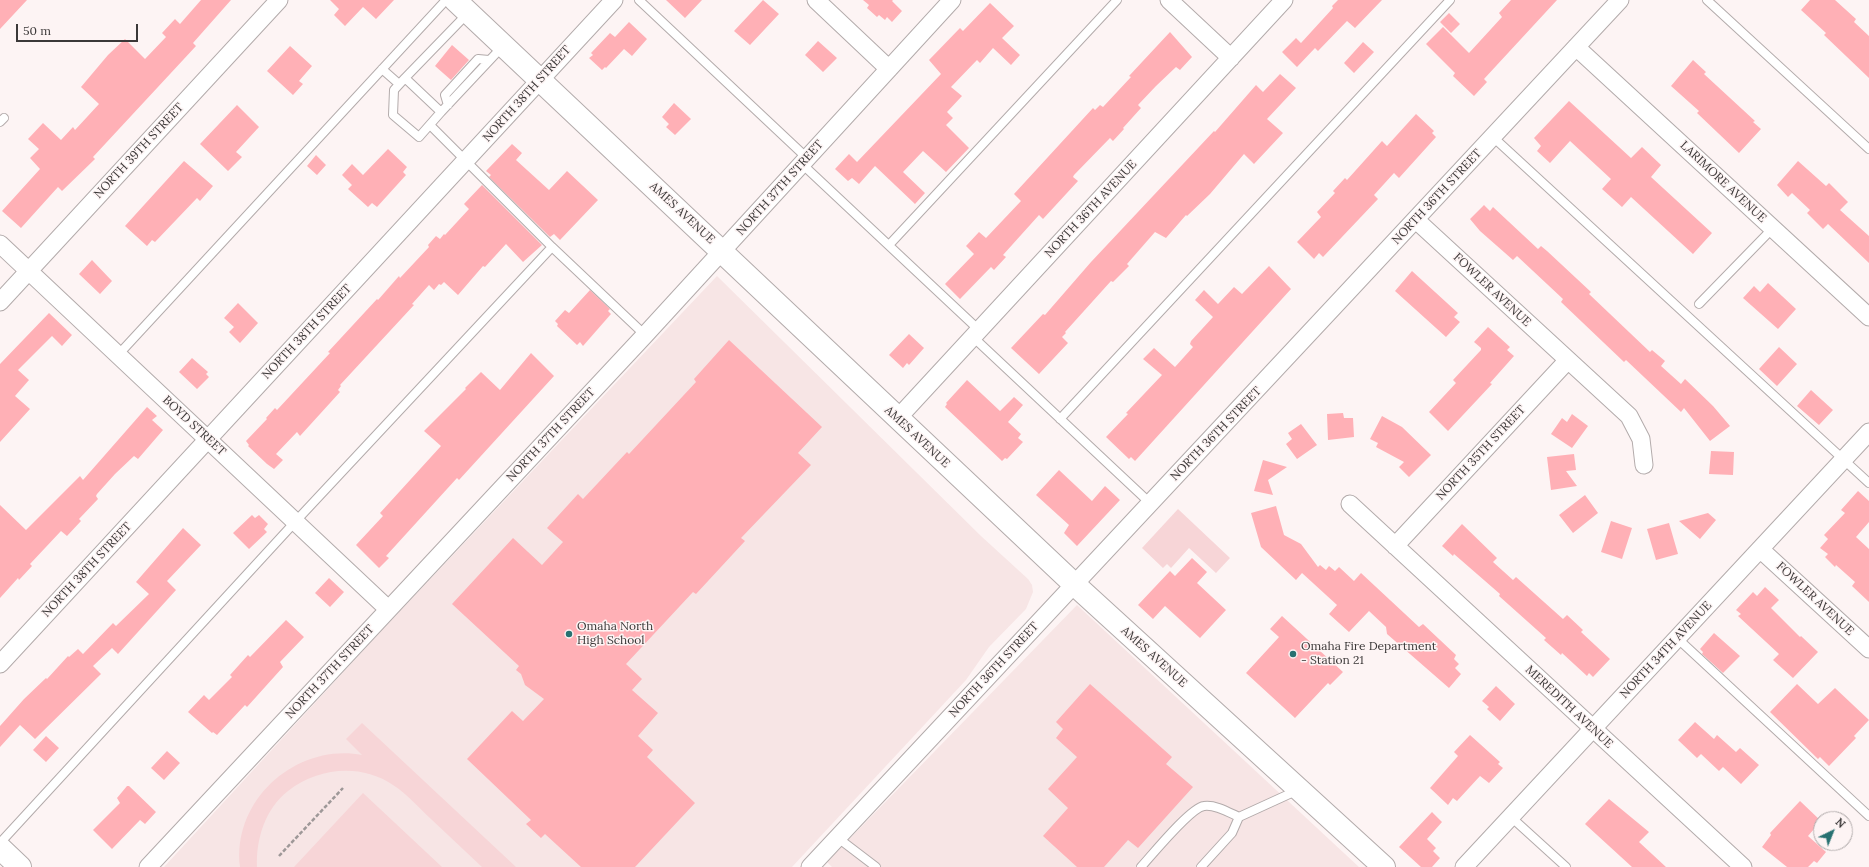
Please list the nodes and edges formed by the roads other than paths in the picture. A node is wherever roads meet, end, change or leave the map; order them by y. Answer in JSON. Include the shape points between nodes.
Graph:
{"nodes":[{"id":1,"x":279,"y":0,"type":"edge"},
{"id":2,"x":446,"y":0,"type":"edge"},
{"id":3,"x":614,"y":0,"type":"edge"},
{"id":4,"x":639,"y":0,"type":"edge"},
{"id":5,"x":816,"y":0,"type":"edge"},
{"id":6,"x":952,"y":0,"type":"edge"},
{"id":7,"x":1117,"y":0,"type":"edge"},
{"id":8,"x":1169,"y":0,"type":"edge"},
{"id":9,"x":1284,"y":0,"type":"edge"},
{"id":10,"x":1450,"y":0,"type":"edge"},
{"id":11,"x":1620,"y":0,"type":"edge"},
{"id":12,"x":1707,"y":0,"type":"edge"},
{"id":13,"x":462,"y":6,"type":"edge"},
{"id":14,"x":1576,"y":47,"type":"junction"},
{"id":15,"x":496,"y":53,"type":"junction"},
{"id":16,"x":1231,"y":58,"type":"junction"},
{"id":17,"x":382,"y":69,"type":"junction"},
{"id":18,"x":889,"y":69,"type":"junction"},
{"id":19,"x":405,"y":78,"type":"junction"},
{"id":20,"x":540,"y":80,"type":"junction"},
{"id":21,"x":399,"y":84,"type":"junction"},
{"id":22,"x":441,"y":112,"type":"junction"},
{"id":23,"x":430,"y":125,"type":"junction"},
{"id":24,"x":1493,"y":137,"type":"junction"},
{"id":25,"x":1869,"y":149,"type":"edge"},
{"id":26,"x":466,"y":161,"type":"junction"},
{"id":27,"x":805,"y":161,"type":"junction"},
{"id":28,"x":1416,"y":220,"type":"junction"},
{"id":29,"x":1772,"y":228,"type":"junction"},
{"id":30,"x":0,"y":244,"type":"edge"},
{"id":31,"x":889,"y":245,"type":"junction"},
{"id":32,"x":552,"y":247,"type":"junction"},
{"id":33,"x":722,"y":251,"type":"junction"},
{"id":34,"x":29,"y":271,"type":"junction"},
{"id":35,"x":0,"y":302,"type":"edge"},
{"id":36,"x":1699,"y":304,"type":"dead end"},
{"id":37,"x":1869,"y":317,"type":"edge"},
{"id":38,"x":976,"y":333,"type":"junction"},
{"id":39,"x":645,"y":335,"type":"junction"},
{"id":40,"x":118,"y":354,"type":"junction"},
{"id":41,"x":1568,"y":360,"type":"junction"},
{"id":42,"x":1060,"y":418,"type":"junction"},
{"id":43,"x":897,"y":419,"type":"junction"},
{"id":44,"x":1869,"y":432,"type":"edge"},
{"id":45,"x":208,"y":439,"type":"junction"},
{"id":46,"x":1843,"y":460,"type":"junction"},
{"id":47,"x":1644,"y":465,"type":"dead end"},
{"id":48,"x":1869,"y":483,"type":"edge"},
{"id":49,"x":1150,"y":503,"type":"junction"},
{"id":50,"x":1350,"y":504,"type":"dead end"},
{"id":51,"x":295,"y":522,"type":"junction"},
{"id":52,"x":1395,"y":546,"type":"junction"},
{"id":53,"x":1760,"y":549,"type":"junction"},
{"id":54,"x":1074,"y":584,"type":"junction"},
{"id":55,"x":388,"y":609,"type":"junction"},
{"id":56,"x":1677,"y":638,"type":"junction"},
{"id":57,"x":1869,"y":649,"type":"edge"},
{"id":58,"x":0,"y":664,"type":"edge"},
{"id":59,"x":1592,"y":729,"type":"junction"},
{"id":60,"x":1299,"y":790,"type":"junction"},
{"id":61,"x":1869,"y":816,"type":"edge"},
{"id":62,"x":1239,"y":817,"type":"junction"},
{"id":63,"x":1511,"y":817,"type":"junction"},
{"id":64,"x":838,"y":838,"type":"junction"},
{"id":65,"x":0,"y":843,"type":"edge"},
{"id":66,"x":0,"y":848,"type":"edge"},
{"id":67,"x":20,"y":867,"type":"edge"},
{"id":68,"x":148,"y":867,"type":"edge"},
{"id":69,"x":810,"y":867,"type":"edge"},
{"id":70,"x":876,"y":867,"type":"edge"},
{"id":71,"x":1140,"y":867,"type":"edge"},
{"id":72,"x":1201,"y":867,"type":"edge"},
{"id":73,"x":1384,"y":867,"type":"edge"},
{"id":74,"x":1464,"y":867,"type":"edge"},
{"id":75,"x":1566,"y":867,"type":"edge"},
{"id":76,"x":1743,"y":867,"type":"edge"}],
"edges":[{"from":1,"to":34,"type":"street","name":"NORTH 39TH STREET"},
{"from":2,"to":17,"type":"lane"},
{"from":3,"to":20,"type":"street","name":"NORTH 38TH STREET"},
{"from":4,"to":27,"type":"lane"},
{"from":5,"to":18,"type":"street"},
{"from":6,"to":18,"type":"street","name":"NORTH 37TH STREET"},
{"from":7,"to":31,"type":"lane"},
{"from":8,"to":16,"type":"street"},
{"from":9,"to":16,"type":"street","name":"NORTH 36TH AVENUE"},
{"from":10,"to":42,"type":"lane"},
{"from":11,"to":14,"type":"street","name":"NORTH 36TH STREET"},
{"from":12,"to":25,"type":"lane"},
{"from":13,"to":15,"type":"main road","name":"AMES AVENUE"},
{"from":13,"to":19,"type":"lane"},
{"from":14,"to":24,"type":"street","name":"NORTH 36TH STREET"},
{"from":14,"to":29,"type":"street","name":"LARIMORE AVENUE"},
{"from":15,"to":20,"type":"main road","name":"AMES AVENUE"},
{"from":15,"to":22,"type":"lane"},
{"from":16,"to":38,"type":"street","name":"NORTH 36TH AVENUE"},
{"from":17,"to":21,"type":"lane"},
{"from":17,"to":40,"type":"lane"},
{"from":18,"to":27,"type":"street","name":"NORTH 37TH STREET"},
{"from":19,"to":21,"type":"lane"},
{"from":19,"to":22,"type":"lane"},
{"from":20,"to":26,"type":"street","name":"NORTH 38TH STREET"},
{"from":20,"to":33,"type":"main road","name":"AMES AVENUE"},
{"from":21,"to":23,"type":"lane","via":[[394,90],[393,115],[419,137]]},
{"from":22,"to":23,"type":"lane"},
{"from":23,"to":26,"type":"lane"},
{"from":24,"to":28,"type":"street","name":"NORTH 36TH STREET"},
{"from":24,"to":46,"type":"lane"},
{"from":26,"to":32,"type":"lane"},
{"from":26,"to":45,"type":"street","name":"NORTH 38TH STREET"},
{"from":27,"to":31,"type":"lane"},
{"from":27,"to":33,"type":"street","name":"NORTH 37TH STREET"},
{"from":28,"to":41,"type":"street","name":"FOWLER AVENUE"},
{"from":28,"to":49,"type":"street","name":"NORTH 36TH STREET"},
{"from":29,"to":36,"type":"lane"},
{"from":29,"to":37,"type":"street","name":"LARIMORE AVENUE"},
{"from":30,"to":34,"type":"street","name":"BOYD STREET"},
{"from":31,"to":38,"type":"lane"},
{"from":32,"to":39,"type":"lane"},
{"from":32,"to":51,"type":"lane"},
{"from":33,"to":39,"type":"street","name":"NORTH 37TH STREET"},
{"from":33,"to":43,"type":"main road","name":"AMES AVENUE"},
{"from":34,"to":35,"type":"street","name":"NORTH 39TH STREET"},
{"from":34,"to":40,"type":"street","name":"BOYD STREET"},
{"from":38,"to":42,"type":"lane"},
{"from":38,"to":43,"type":"street","name":"NORTH 36TH AVENUE"},
{"from":39,"to":55,"type":"street","name":"NORTH 37TH STREET"},
{"from":40,"to":45,"type":"street","name":"BOYD STREET"},
{"from":41,"to":47,"type":"street","name":"FOWLER AVENUE","via":[[1629,416],[1641,439]]},
{"from":41,"to":52,"type":"street","name":"NORTH 35TH STREET"},
{"from":42,"to":49,"type":"lane"},
{"from":43,"to":54,"type":"main road","name":"AMES AVENUE"},
{"from":44,"to":46,"type":"street","name":"NORTH 34TH AVENUE"},
{"from":45,"to":51,"type":"street","name":"BOYD STREET"},
{"from":45,"to":58,"type":"street","name":"NORTH 38TH STREET"},
{"from":46,"to":48,"type":"lane"},
{"from":46,"to":53,"type":"street","name":"NORTH 34TH AVENUE"},
{"from":49,"to":54,"type":"street","name":"NORTH 36TH STREET"},
{"from":50,"to":52,"type":"street","name":"MEREDITH AVENUE"},
{"from":51,"to":55,"type":"street","name":"BOYD STREET"},
{"from":51,"to":65,"type":"lane"},
{"from":52,"to":59,"type":"street","name":"MEREDITH AVENUE"},
{"from":53,"to":56,"type":"street","name":"NORTH 34TH AVENUE"},
{"from":53,"to":57,"type":"street","name":"FOWLER AVENUE"},
{"from":54,"to":60,"type":"main road","name":"AMES AVENUE"},
{"from":54,"to":64,"type":"street","name":"NORTH 36TH STREET"},
{"from":55,"to":68,"type":"street","name":"NORTH 37TH STREET"},
{"from":56,"to":59,"type":"street","name":"NORTH 34TH AVENUE"},
{"from":56,"to":61,"type":"lane"},
{"from":59,"to":63,"type":"street","name":"NORTH 34TH AVENUE"},
{"from":59,"to":76,"type":"street","name":"MEREDITH AVENUE"},
{"from":60,"to":62,"type":"lane"},
{"from":60,"to":73,"type":"main road","name":"AMES AVENUE"},
{"from":62,"to":71,"type":"lane","via":[[1225,810],[1205,806],[1193,811]]},
{"from":62,"to":72,"type":"lane","via":[[1232,833]]},
{"from":63,"to":74,"type":"street","name":"NORTH 34TH AVENUE"},
{"from":63,"to":75,"type":"lane"},
{"from":64,"to":69,"type":"street","name":"NORTH 36TH STREET"},
{"from":64,"to":70,"type":"lane"},
{"from":66,"to":67,"type":"main road"}]}
